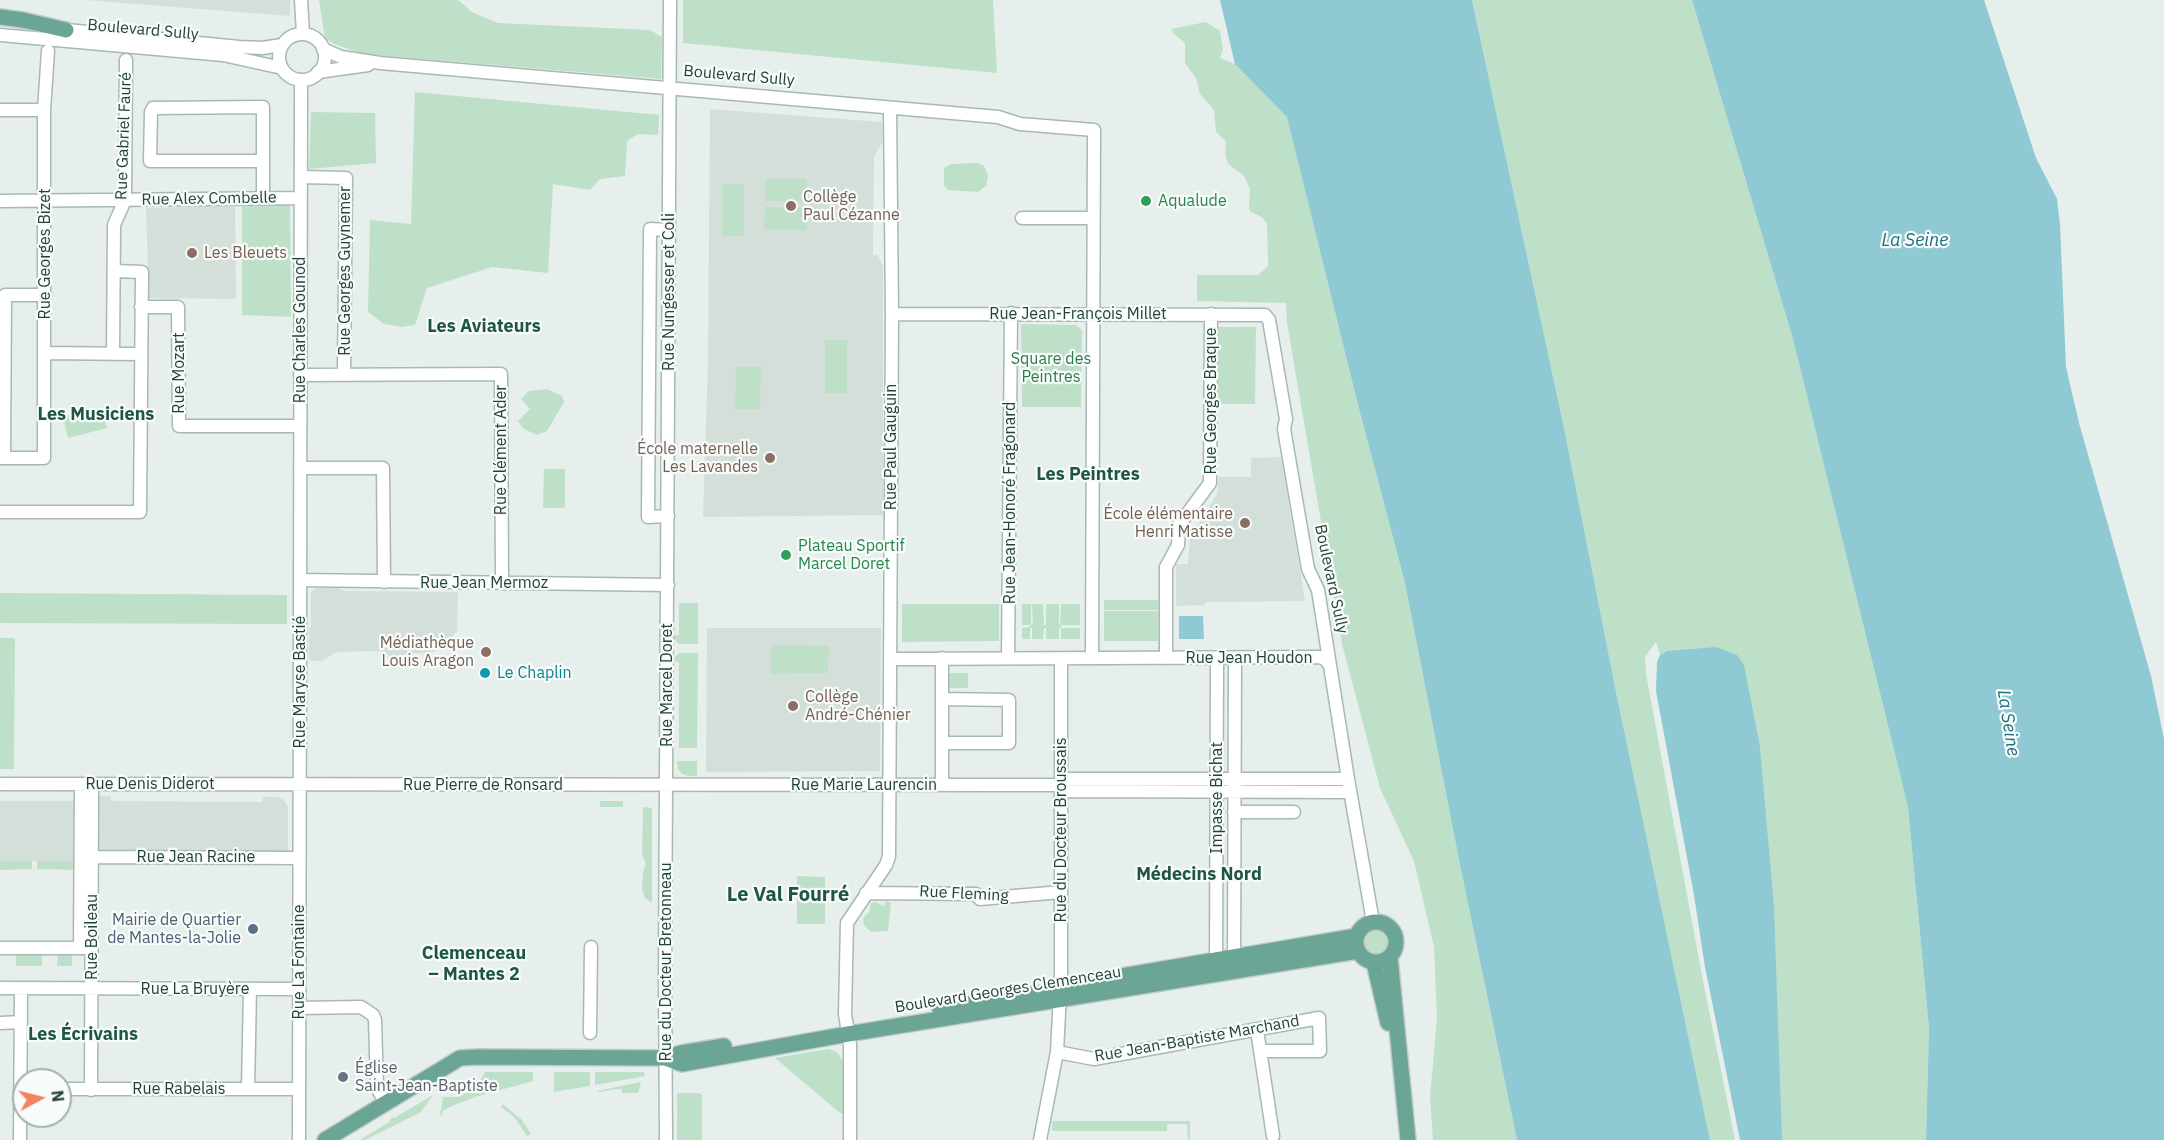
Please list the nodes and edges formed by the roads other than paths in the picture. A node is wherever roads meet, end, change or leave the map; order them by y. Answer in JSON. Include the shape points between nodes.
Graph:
{"nodes":[{"id":1,"x":301,"y":0,"type":"edge"},
{"id":2,"x":670,"y":0,"type":"edge"},
{"id":3,"x":0,"y":17,"type":"edge"},
{"id":4,"x":0,"y":24,"type":"edge"},
{"id":5,"x":66,"y":30,"type":"junction"},
{"id":6,"x":303,"y":34,"type":"junction"},
{"id":7,"x":0,"y":35,"type":"edge"},
{"id":8,"x":282,"y":45,"type":"junction"},
{"id":9,"x":323,"y":49,"type":"junction"},
{"id":10,"x":48,"y":51,"type":"dead end"},
{"id":11,"x":126,"y":60,"type":"dead end"},
{"id":12,"x":380,"y":63,"type":"junction"},
{"id":13,"x":282,"y":68,"type":"junction"},
{"id":14,"x":318,"y":72,"type":"junction"},
{"id":15,"x":301,"y":80,"type":"junction"},
{"id":16,"x":669,"y":88,"type":"junction"},
{"id":17,"x":890,"y":108,"type":"junction"},
{"id":18,"x":0,"y":110,"type":"edge"},
{"id":19,"x":44,"y":110,"type":"junction"},
{"id":20,"x":263,"y":161,"type":"junction"},
{"id":21,"x":300,"y":177,"type":"junction"},
{"id":22,"x":263,"y":198,"type":"junction"},
{"id":23,"x":300,"y":198,"type":"junction"},
{"id":24,"x":125,"y":200,"type":"junction"},
{"id":25,"x":0,"y":201,"type":"edge"},
{"id":26,"x":45,"y":201,"type":"junction"},
{"id":27,"x":1022,"y":218,"type":"dead end"},
{"id":28,"x":1093,"y":218,"type":"junction"},
{"id":29,"x":669,"y":230,"type":"junction"},
{"id":30,"x":114,"y":271,"type":"junction"},
{"id":31,"x":45,"y":295,"type":"junction"},
{"id":32,"x":141,"y":307,"type":"junction"},
{"id":33,"x":1011,"y":313,"type":"junction"},
{"id":34,"x":1093,"y":313,"type":"junction"},
{"id":35,"x":892,"y":314,"type":"junction"},
{"id":36,"x":1211,"y":314,"type":"junction"},
{"id":37,"x":1265,"y":315,"type":"joint"},
{"id":38,"x":45,"y":353,"type":"junction"},
{"id":39,"x":113,"y":354,"type":"junction"},
{"id":40,"x":141,"y":354,"type":"junction"},
{"id":41,"x":344,"y":373,"type":"junction"},
{"id":42,"x":300,"y":375,"type":"junction"},
{"id":43,"x":2,"y":377,"type":"edge"},
{"id":44,"x":300,"y":426,"type":"junction"},
{"id":45,"x":2,"y":458,"type":"edge"},
{"id":46,"x":300,"y":468,"type":"junction"},
{"id":47,"x":0,"y":512,"type":"edge"},
{"id":48,"x":668,"y":516,"type":"junction"},
{"id":49,"x":300,"y":580,"type":"junction"},
{"id":50,"x":384,"y":582,"type":"junction"},
{"id":51,"x":501,"y":583,"type":"junction"},
{"id":52,"x":668,"y":585,"type":"junction"},
{"id":53,"x":942,"y":658,"type":"junction"},
{"id":54,"x":1008,"y":658,"type":"junction"},
{"id":55,"x":1061,"y":658,"type":"junction"},
{"id":56,"x":1092,"y":658,"type":"junction"},
{"id":57,"x":1166,"y":658,"type":"junction"},
{"id":58,"x":1217,"y":658,"type":"junction"},
{"id":59,"x":1235,"y":658,"type":"junction"},
{"id":60,"x":890,"y":659,"type":"junction"},
{"id":61,"x":1329,"y":664,"type":"junction"},
{"id":62,"x":942,"y":699,"type":"junction"},
{"id":63,"x":942,"y":743,"type":"junction"},
{"id":64,"x":1216,"y":779,"type":"junction"},
{"id":65,"x":1235,"y":779,"type":"junction"},
{"id":66,"x":1348,"y":779,"type":"junction"},
{"id":67,"x":0,"y":784,"type":"edge"},
{"id":68,"x":86,"y":784,"type":"junction"},
{"id":69,"x":299,"y":784,"type":"junction"},
{"id":70,"x":667,"y":785,"type":"junction"},
{"id":71,"x":889,"y":785,"type":"junction"},
{"id":72,"x":942,"y":785,"type":"junction"},
{"id":73,"x":1061,"y":785,"type":"junction"},
{"id":74,"x":1217,"y":792,"type":"junction"},
{"id":75,"x":1235,"y":792,"type":"junction"},
{"id":76,"x":1350,"y":792,"type":"junction"},
{"id":77,"x":1234,"y":812,"type":"junction"},
{"id":78,"x":1294,"y":812,"type":"dead end"},
{"id":79,"x":92,"y":857,"type":"junction"},
{"id":80,"x":299,"y":858,"type":"junction"},
{"id":81,"x":1061,"y":892,"type":"junction"},
{"id":82,"x":866,"y":893,"type":"junction"},
{"id":83,"x":1373,"y":922,"type":"junction"},
{"id":84,"x":1357,"y":944,"type":"junction"},
{"id":85,"x":591,"y":947,"type":"dead end"},
{"id":86,"x":0,"y":948,"type":"edge"},
{"id":87,"x":86,"y":948,"type":"junction"},
{"id":88,"x":1390,"y":958,"type":"junction"},
{"id":89,"x":1374,"y":963,"type":"junction"},
{"id":90,"x":1234,"y":964,"type":"junction"},
{"id":91,"x":1216,"y":968,"type":"junction"},
{"id":92,"x":0,"y":988,"type":"edge"},
{"id":93,"x":21,"y":988,"type":"junction"},
{"id":94,"x":92,"y":988,"type":"junction"},
{"id":95,"x":250,"y":989,"type":"junction"},
{"id":96,"x":299,"y":989,"type":"junction"},
{"id":97,"x":1060,"y":995,"type":"junction"},
{"id":98,"x":299,"y":1008,"type":"junction"},
{"id":99,"x":21,"y":1022,"type":"junction"},
{"id":100,"x":0,"y":1023,"type":"edge"},
{"id":101,"x":848,"y":1030,"type":"junction"},
{"id":102,"x":1257,"y":1030,"type":"junction"},
{"id":103,"x":590,"y":1033,"type":"dead end"},
{"id":104,"x":1261,"y":1051,"type":"junction"},
{"id":105,"x":1057,"y":1052,"type":"junction"},
{"id":106,"x":665,"y":1058,"type":"junction"},
{"id":107,"x":22,"y":1068,"type":"edge"},
{"id":108,"x":72,"y":1089,"type":"edge"},
{"id":109,"x":248,"y":1089,"type":"junction"},
{"id":110,"x":299,"y":1089,"type":"junction"},
{"id":111,"x":91,"y":1090,"type":"junction"},
{"id":112,"x":386,"y":1103,"type":"junction"},
{"id":113,"x":1403,"y":1103,"type":"junction"},
{"id":114,"x":1274,"y":1139,"type":"edge"},
{"id":115,"x":299,"y":1140,"type":"edge"},
{"id":116,"x":325,"y":1140,"type":"edge"},
{"id":117,"x":666,"y":1140,"type":"edge"},
{"id":118,"x":850,"y":1140,"type":"edge"},
{"id":119,"x":1040,"y":1140,"type":"edge"},
{"id":120,"x":1408,"y":1140,"type":"edge"}],
"edges":[{"from":1,"to":6,"type":"street"},
{"from":2,"to":16,"type":"street","name":"Rue Nungesser et Coli"},
{"from":3,"to":5,"type":"main road"},
{"from":4,"to":5,"type":"street","name":"Boulevard Sully"},
{"from":5,"to":8,"type":"street","name":"Boulevard Sully","via":[[250,48]]},
{"from":6,"to":8,"type":"street"},
{"from":6,"to":9,"type":"street","via":[[315,38]]},
{"from":7,"to":13,"type":"street","name":"Boulevard Sully","via":[[223,55]]},
{"from":8,"to":13,"type":"street"},
{"from":9,"to":12,"type":"street","via":[[341,57]]},
{"from":9,"to":14,"type":"street","via":[[324,62]]},
{"from":10,"to":19,"type":"street","name":"Rue Georges Bizet"},
{"from":11,"to":24,"type":"street","name":"Rue Gabriel Fauré"},
{"from":12,"to":14,"type":"street"},
{"from":12,"to":16,"type":"street","name":"Boulevard Sully"},
{"from":13,"to":15,"type":"street"},
{"from":14,"to":15,"type":"street"},
{"from":15,"to":21,"type":"street","name":"Rue Charles Gounod"},
{"from":16,"to":17,"type":"street","name":"Boulevard Sully"},
{"from":16,"to":29,"type":"street","name":"Rue Nungesser et Coli"},
{"from":17,"to":28,"type":"street","name":"Boulevard Sully","via":[[1094,130]]},
{"from":17,"to":35,"type":"street","name":"Rue Paul Gauguin"},
{"from":18,"to":19,"type":"street"},
{"from":19,"to":26,"type":"street","name":"Rue Georges Bizet"},
{"from":20,"to":20,"type":"street","via":[[150,161],[151,112],[153,108],[263,107]]},
{"from":20,"to":22,"type":"street"},
{"from":21,"to":23,"type":"street","name":"Rue Charles Gounod"},
{"from":21,"to":41,"type":"street","name":"Rue Georges Guynemer","via":[[346,178]]},
{"from":22,"to":23,"type":"street","name":"Rue Alex Combelle"},
{"from":22,"to":24,"type":"street","name":"Rue Alex Combelle"},
{"from":23,"to":42,"type":"street","name":"Rue Charles Gounod"},
{"from":24,"to":26,"type":"street","name":"Rue Alex Combelle"},
{"from":24,"to":30,"type":"street","name":"Rue Gabriel Fauré","via":[[114,225]]},
{"from":25,"to":26,"type":"street","name":"Rue Alex Combelle"},
{"from":26,"to":31,"type":"street","name":"Rue Georges Bizet"},
{"from":27,"to":28,"type":"street"},
{"from":28,"to":34,"type":"street"},
{"from":29,"to":48,"type":"street","name":"Rue Nungesser et Coli"},
{"from":29,"to":48,"type":"street","via":[[650,229],[648,483],[648,517]]},
{"from":30,"to":32,"type":"street","via":[[142,272]]},
{"from":30,"to":39,"type":"street","name":"Rue Gabriel Fauré"},
{"from":31,"to":38,"type":"street","name":"Rue Georges Bizet"},
{"from":31,"to":43,"type":"street","via":[[5,295]]},
{"from":32,"to":40,"type":"street"},
{"from":32,"to":44,"type":"street","name":"Rue Mozart","via":[[178,307],[178,426]]},
{"from":33,"to":34,"type":"street","name":"Rue Jean-François Millet"},
{"from":33,"to":35,"type":"street","name":"Rue Jean-François Millet"},
{"from":33,"to":54,"type":"street","name":"Rue Jean-Honoré Fragonard"},
{"from":34,"to":36,"type":"street","name":"Rue Jean-François Millet"},
{"from":34,"to":56,"type":"street"},
{"from":35,"to":60,"type":"street","name":"Rue Paul Gauguin"},
{"from":36,"to":37,"type":"street","name":"Rue Jean-François Millet"},
{"from":36,"to":57,"type":"street","name":"Rue Georges Braque","via":[[1210,483],[1179,525],[1176,549],[1166,567]]},
{"from":37,"to":61,"type":"street","name":"Boulevard Sully","via":[[1286,419],[1284,429],[1308,569],[1318,590]]},
{"from":38,"to":39,"type":"street"},
{"from":38,"to":45,"type":"street","name":"Rue Georges Bizet","via":[[44,458]]},
{"from":39,"to":40,"type":"street"},
{"from":40,"to":47,"type":"street","via":[[140,512]]},
{"from":41,"to":42,"type":"street","name":"Rue Clément Ader"},
{"from":41,"to":51,"type":"street","name":"Rue Clément Ader","via":[[501,374]]},
{"from":42,"to":44,"type":"street","name":"Rue Charles Gounod"},
{"from":43,"to":45,"type":"street"},
{"from":44,"to":46,"type":"street","name":"Rue Charles Gounod"},
{"from":46,"to":49,"type":"street","name":"Rue Charles Gounod"},
{"from":46,"to":50,"type":"street","via":[[383,468]]},
{"from":48,"to":52,"type":"street","name":"Rue Nungesser et Coli"},
{"from":49,"to":50,"type":"street","name":"Rue Jean Mermoz"},
{"from":49,"to":69,"type":"street","name":"Rue Maryse Bastié"},
{"from":50,"to":51,"type":"street","name":"Rue Jean Mermoz"},
{"from":51,"to":52,"type":"street","name":"Rue Jean Mermoz"},
{"from":52,"to":70,"type":"street","name":"Rue Marcel Doret"},
{"from":53,"to":54,"type":"street"},
{"from":53,"to":60,"type":"street"},
{"from":53,"to":62,"type":"street"},
{"from":54,"to":55,"type":"street"},
{"from":55,"to":56,"type":"street"},
{"from":55,"to":73,"type":"street","name":"Rue du Docteur Broussais"},
{"from":56,"to":57,"type":"street"},
{"from":57,"to":58,"type":"street","name":"Rue Jean Houdon"},
{"from":58,"to":59,"type":"street","name":"Rue Jean Houdon"},
{"from":58,"to":64,"type":"street","name":"Impasse Bichat"},
{"from":59,"to":61,"type":"street","name":"Rue Jean Houdon","via":[[1319,657]]},
{"from":59,"to":65,"type":"street","name":"Impasse Bichat"},
{"from":60,"to":71,"type":"street","name":"Rue Paul Gauguin"},
{"from":61,"to":66,"type":"street","name":"Boulevard Sully"},
{"from":62,"to":63,"type":"street"},
{"from":62,"to":63,"type":"street","via":[[1009,700],[1009,743]]},
{"from":63,"to":72,"type":"street"},
{"from":64,"to":65,"type":"street"},
{"from":64,"to":73,"type":"street"},
{"from":64,"to":74,"type":"street","name":"Impasse Bichat"},
{"from":65,"to":66,"type":"street"},
{"from":65,"to":75,"type":"street","name":"Impasse Bichat"},
{"from":66,"to":76,"type":"street","name":"Boulevard Sully"},
{"from":67,"to":68,"type":"street","name":"Rue Denis Diderot"},
{"from":68,"to":69,"type":"street","name":"Rue Denis Diderot"},
{"from":68,"to":79,"type":"street","name":"Rue Boileau"},
{"from":68,"to":87,"type":"street"},
{"from":69,"to":70,"type":"street","name":"Rue Pierre de Ronsard"},
{"from":69,"to":80,"type":"street","name":"Rue La Fontaine"},
{"from":70,"to":71,"type":"street","name":"Rue Marie Laurencin"},
{"from":70,"to":106,"type":"street","name":"Rue du Docteur Bretonneau"},
{"from":71,"to":72,"type":"street","name":"Rue Marie Laurencin"},
{"from":71,"to":82,"type":"street","name":"Rue Paul Gauguin","via":[[888,861]]},
{"from":72,"to":73,"type":"street","name":"Rue Marie Laurencin"},
{"from":73,"to":74,"type":"street"},
{"from":73,"to":81,"type":"street","name":"Rue du Docteur Broussais"},
{"from":74,"to":75,"type":"street"},
{"from":74,"to":91,"type":"street","name":"Impasse Bichat"},
{"from":75,"to":76,"type":"street"},
{"from":75,"to":77,"type":"street","name":"Impasse Bichat"},
{"from":76,"to":83,"type":"street","name":"Boulevard Sully"},
{"from":77,"to":78,"type":"street"},
{"from":77,"to":90,"type":"street","name":"Impasse Bichat"},
{"from":79,"to":80,"type":"street","name":"Rue Jean Racine"},
{"from":79,"to":87,"type":"street","name":"Rue Boileau"},
{"from":80,"to":96,"type":"street","name":"Rue La Fontaine"},
{"from":81,"to":82,"type":"street","name":"Rue Fleming","via":[[980,899],[976,894]]},
{"from":81,"to":97,"type":"street","name":"Rue du Docteur Broussais"},
{"from":82,"to":101,"type":"street","name":"Rue Paul Gauguin","via":[[847,923]]},
{"from":83,"to":84,"type":"main road","via":[[1362,928]]},
{"from":83,"to":88,"type":"main road","via":[[1386,924],[1395,934],[1396,946]]},
{"from":84,"to":89,"type":"main road","via":[[1366,960]]},
{"from":84,"to":90,"type":"main road","name":"Boulevard Georges Clemenceau"},
{"from":85,"to":103,"type":"street"},
{"from":86,"to":87,"type":"street"},
{"from":87,"to":94,"type":"street","name":"Rue Boileau"},
{"from":88,"to":89,"type":"main road"},
{"from":88,"to":113,"type":"main road"},
{"from":89,"to":113,"type":"main road"},
{"from":90,"to":91,"type":"main road","name":"Boulevard Georges Clemenceau"},
{"from":91,"to":97,"type":"main road","name":"Boulevard Georges Clemenceau"},
{"from":92,"to":93,"type":"street","name":"Rue La Bruyère"},
{"from":93,"to":94,"type":"street","name":"Rue La Bruyère"},
{"from":93,"to":99,"type":"street"},
{"from":94,"to":95,"type":"street","name":"Rue La Bruyère"},
{"from":94,"to":111,"type":"street","name":"Rue Boileau"},
{"from":95,"to":96,"type":"street","name":"Rue La Bruyère"},
{"from":95,"to":109,"type":"street"},
{"from":96,"to":98,"type":"street","name":"Rue La Fontaine"},
{"from":97,"to":101,"type":"main road","name":"Boulevard Georges Clemenceau","via":[[1042,993],[975,1003]]},
{"from":97,"to":105,"type":"street"},
{"from":98,"to":110,"type":"street","name":"Rue La Fontaine"},
{"from":98,"to":112,"type":"street","via":[[361,1007],[373,1015],[377,1088]]},
{"from":99,"to":100,"type":"street"},
{"from":99,"to":107,"type":"street"},
{"from":101,"to":106,"type":"main road","name":"Boulevard Georges Clemenceau"},
{"from":101,"to":118,"type":"street","name":"Rue Paul Gauguin"},
{"from":102,"to":104,"type":"street"},
{"from":102,"to":104,"type":"street","name":"Rue Jean-Baptiste Marchand","via":[[1319,1018],[1320,1051]]},
{"from":102,"to":105,"type":"street","name":"Rue Jean-Baptiste Marchand","via":[[1094,1059]]},
{"from":104,"to":114,"type":"street"},
{"from":105,"to":119,"type":"street"},
{"from":106,"to":112,"type":"main road","name":"Boulevard Georges Clemenceau","via":[[460,1058]]},
{"from":106,"to":117,"type":"street","name":"Rue du Docteur Bretonneau"},
{"from":108,"to":111,"type":"street","name":"Rue Rabelais"},
{"from":109,"to":110,"type":"street","name":"Rue Rabelais"},
{"from":109,"to":111,"type":"street","name":"Rue Rabelais"},
{"from":110,"to":115,"type":"street","name":"Rue La Fontaine"},
{"from":112,"to":116,"type":"main road","name":"Boulevard Georges Clemenceau"},
{"from":113,"to":120,"type":"main road"}]}
